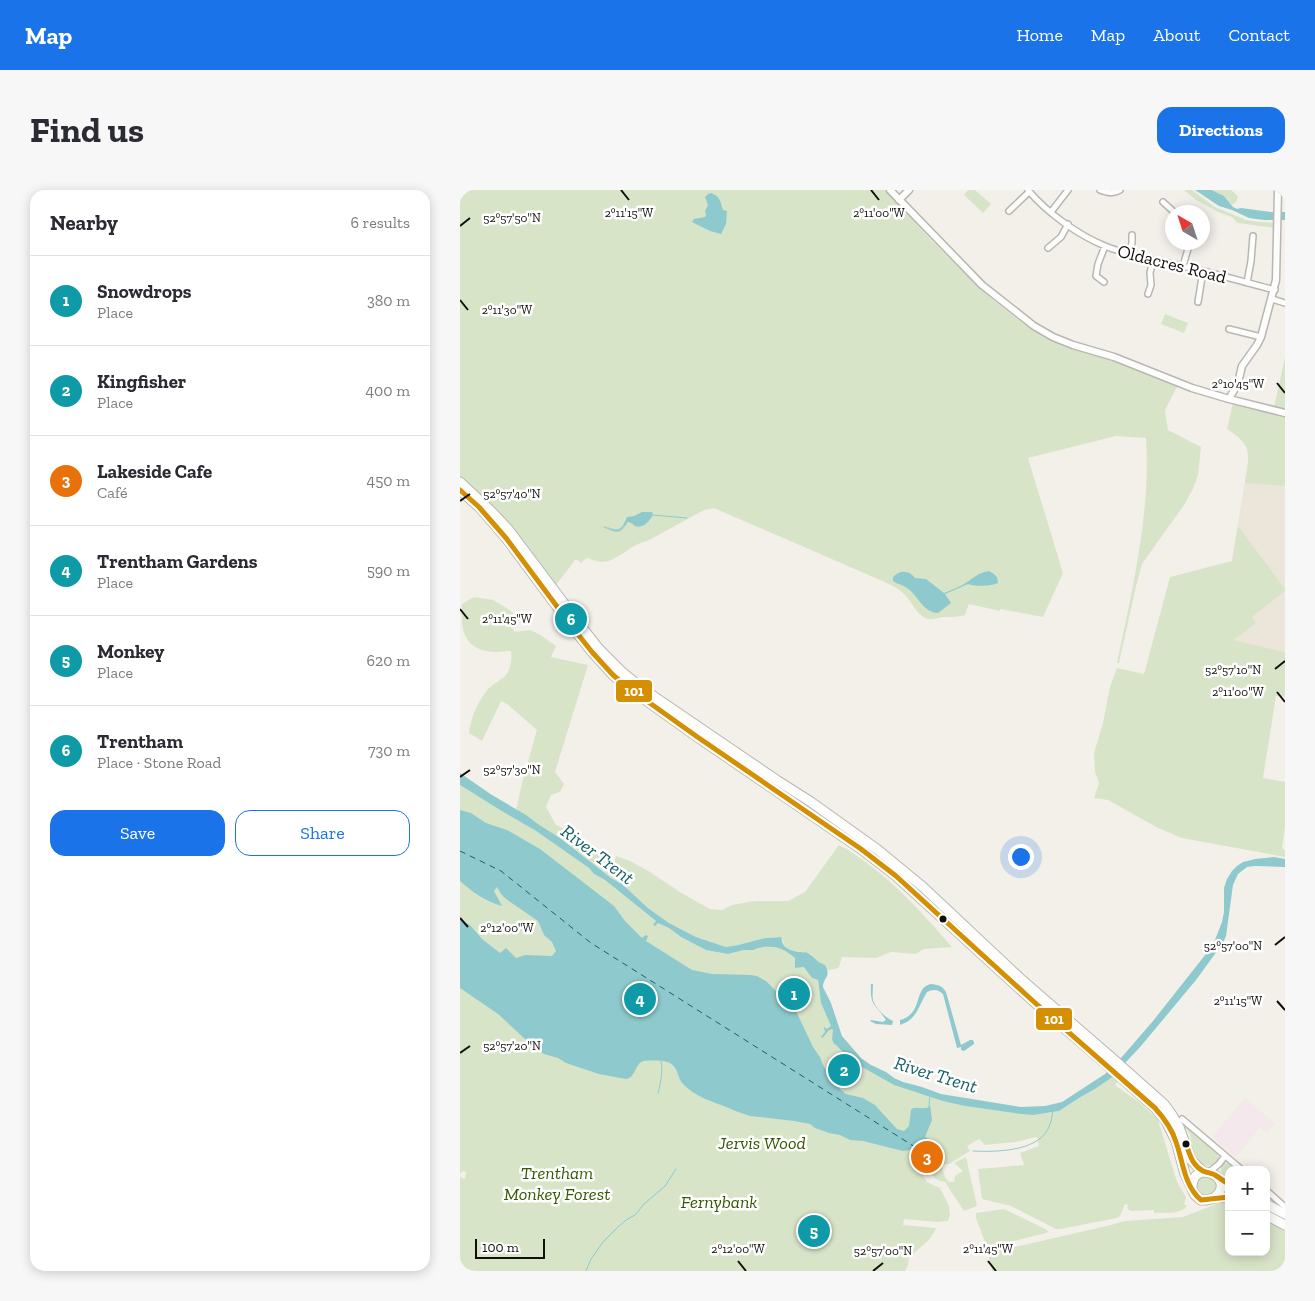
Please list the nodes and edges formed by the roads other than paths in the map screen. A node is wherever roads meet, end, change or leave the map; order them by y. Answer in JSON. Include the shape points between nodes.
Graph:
{"nodes":[{"id":1,"x":890,"y":190,"type":"edge"},
{"id":2,"x":909,"y":190,"type":"edge"},
{"id":3,"x":1068,"y":190,"type":"edge"},
{"id":4,"x":1100,"y":190,"type":"edge"},
{"id":5,"x":1120,"y":190,"type":"edge"},
{"id":6,"x":1278,"y":190,"type":"edge"},
{"id":7,"x":1029,"y":191,"type":"edge"},
{"id":8,"x":899,"y":200,"type":"junction"},
{"id":9,"x":1163,"y":202,"type":"dead end"},
{"id":10,"x":1165,"y":205,"type":"edge"},
{"id":11,"x":1012,"y":210,"type":"dead end"},
{"id":12,"x":1051,"y":212,"type":"junction"},
{"id":13,"x":1068,"y":224,"type":"junction"},
{"id":14,"x":1134,"y":238,"type":"dead end"},
{"id":15,"x":1254,"y":240,"type":"dead end"},
{"id":16,"x":1105,"y":246,"type":"junction"},
{"id":17,"x":1052,"y":247,"type":"dead end"},
{"id":18,"x":1188,"y":250,"type":"edge"},
{"id":19,"x":1129,"y":254,"type":"junction"},
{"id":20,"x":1154,"y":260,"type":"junction"},
{"id":21,"x":1183,"y":266,"type":"junction"},
{"id":22,"x":1203,"y":271,"type":"junction"},
{"id":23,"x":1104,"y":282,"type":"dead end"},
{"id":24,"x":1247,"y":283,"type":"junction"},
{"id":25,"x":1147,"y":290,"type":"dead end"},
{"id":26,"x":1274,"y":290,"type":"junction"},
{"id":27,"x":1196,"y":298,"type":"dead end"},
{"id":28,"x":1272,"y":299,"type":"junction"},
{"id":29,"x":1285,"y":303,"type":"edge"},
{"id":30,"x":1231,"y":331,"type":"dead end"},
{"id":31,"x":1261,"y":337,"type":"junction"},
{"id":32,"x":1229,"y":399,"type":"junction"},
{"id":33,"x":1285,"y":413,"type":"edge"},
{"id":34,"x":460,"y":482,"type":"edge"},
{"id":35,"x":460,"y":490,"type":"edge"},
{"id":36,"x":1109,"y":1060,"type":"junction"},
{"id":37,"x":1123,"y":1073,"type":"junction"},
{"id":38,"x":1182,"y":1119,"type":"dead end"},
{"id":39,"x":1225,"y":1156,"type":"junction"},
{"id":40,"x":1219,"y":1164,"type":"junction"},
{"id":41,"x":1237,"y":1166,"type":"edge"},
{"id":42,"x":1206,"y":1172,"type":"junction"},
{"id":43,"x":1219,"y":1179,"type":"junction"},
{"id":44,"x":1225,"y":1182,"type":"edge"},
{"id":45,"x":1192,"y":1189,"type":"junction"},
{"id":46,"x":1270,"y":1194,"type":"edge"},
{"id":47,"x":1225,"y":1197,"type":"edge"},
{"id":48,"x":1214,"y":1198,"type":"junction"},
{"id":49,"x":1270,"y":1206,"type":"edge"},
{"id":50,"x":1285,"y":1207,"type":"edge"},
{"id":51,"x":1285,"y":1214,"type":"edge"},
{"id":52,"x":1270,"y":1217,"type":"edge"},
{"id":53,"x":1285,"y":1225,"type":"edge"}],
"edges":[{"from":1,"to":8,"type":"street"},
{"from":2,"to":8,"type":"street"},
{"from":3,"to":12,"type":"street"},
{"from":4,"to":5,"type":"street","via":[[1108,193]]},
{"from":6,"to":26,"type":"street"},
{"from":7,"to":11,"type":"street"},
{"from":7,"to":12,"type":"street","name":"Oldacres Road"},
{"from":8,"to":32,"type":"street","via":[[982,285],[1052,337]]},
{"from":9,"to":10,"type":"street"},
{"from":12,"to":13,"type":"street","name":"Oldacres Road"},
{"from":13,"to":16,"type":"street","name":"Oldacres Road"},
{"from":13,"to":17,"type":"street"},
{"from":14,"to":19,"type":"street"},
{"from":15,"to":24,"type":"street"},
{"from":16,"to":19,"type":"street","name":"Oldacres Road"},
{"from":16,"to":23,"type":"street","via":[[1094,276]]},
{"from":18,"to":21,"type":"street"},
{"from":19,"to":20,"type":"street","name":"Oldacres Road"},
{"from":20,"to":21,"type":"street","name":"Oldacres Road"},
{"from":20,"to":25,"type":"street"},
{"from":21,"to":22,"type":"street","name":"Oldacres Road"},
{"from":22,"to":24,"type":"street","name":"Oldacres Road"},
{"from":22,"to":27,"type":"street"},
{"from":24,"to":26,"type":"street","name":"Oldacres Road"},
{"from":26,"to":28,"type":"street"},
{"from":28,"to":29,"type":"street"},
{"from":28,"to":31,"type":"street"},
{"from":30,"to":31,"type":"street"},
{"from":31,"to":32,"type":"street","via":[[1242,366],[1238,383]]},
{"from":32,"to":33,"type":"street"},
{"from":34,"to":36,"type":"highway","via":[[491,510],[584,630],[622,672],[878,850],[923,887]]},
{"from":35,"to":36,"type":"highway","via":[[491,520],[592,652],[626,686],[875,860],[1033,1001]]},
{"from":36,"to":37,"type":"highway"},
{"from":37,"to":42,"type":"highway","via":[[1164,1104],[1179,1127],[1191,1160]]},
{"from":37,"to":45,"type":"highway","via":[[1166,1121]]},
{"from":38,"to":39,"type":"street"},
{"from":39,"to":40,"type":"street"},
{"from":39,"to":41,"type":"street"},
{"from":40,"to":42,"type":"street"},
{"from":40,"to":43,"type":"street"},
{"from":42,"to":43,"type":"highway"},
{"from":42,"to":45,"type":"highway","via":[[1195,1177]]},
{"from":43,"to":44,"type":"highway"},
{"from":43,"to":48,"type":"highway","via":[[1221,1189]]},
{"from":45,"to":48,"type":"highway","via":[[1201,1200]]},
{"from":46,"to":50,"type":"street"},
{"from":47,"to":48,"type":"highway"},
{"from":49,"to":51,"type":"highway"},
{"from":52,"to":53,"type":"highway"}]}
